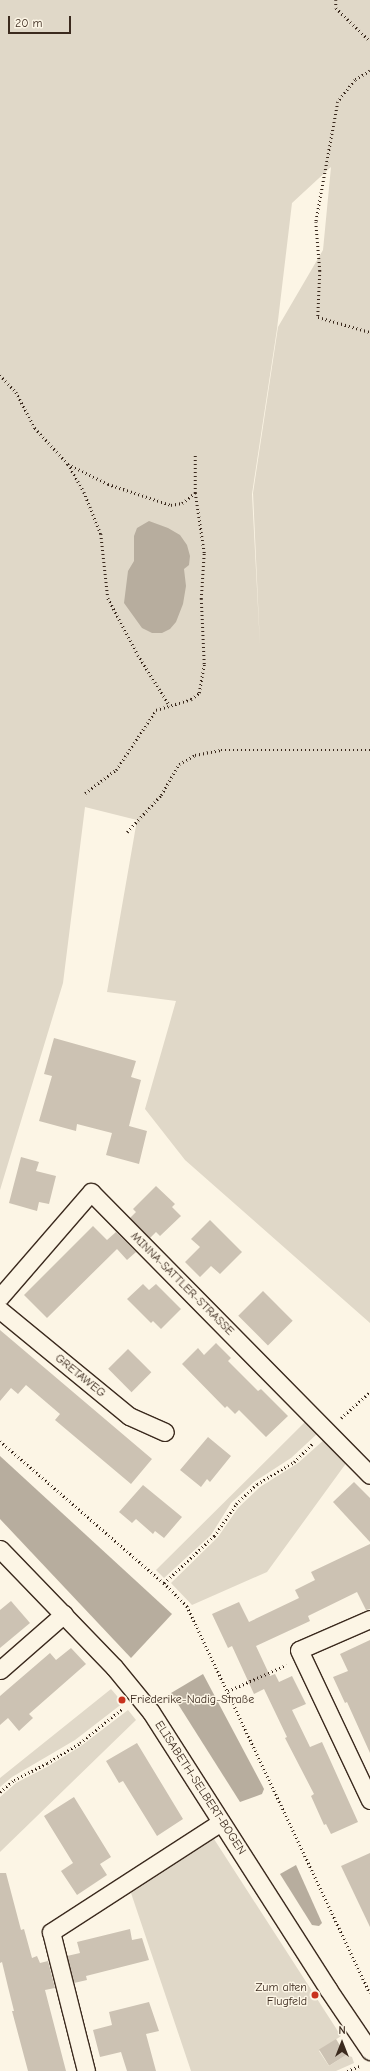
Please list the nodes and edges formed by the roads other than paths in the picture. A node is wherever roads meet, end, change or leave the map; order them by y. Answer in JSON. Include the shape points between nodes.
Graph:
{"nodes":[{"id":1,"x":0,"y":1297,"type":"edge"},
{"id":2,"x":0,"y":1310,"type":"edge"},
{"id":3,"x":165,"y":1432,"type":"dead end"},
{"id":4,"x":370,"y":1475,"type":"edge"},
{"id":5,"x":0,"y":1549,"type":"edge"},
{"id":6,"x":64,"y":1614,"type":"junction"},
{"id":7,"x":370,"y":1619,"type":"edge"},
{"id":8,"x":0,"y":1670,"type":"edge"},
{"id":9,"x":370,"y":1800,"type":"edge"},
{"id":10,"x":221,"y":1822,"type":"junction"},
{"id":11,"x":370,"y":2051,"type":"edge"},
{"id":12,"x":86,"y":2071,"type":"edge"}],
"edges":[{"from":1,"to":4,"type":"street","name":"MINNA-SATTLER-STRASSE","via":[[91,1192]]},
{"from":2,"to":3,"type":"street","name":"GRETAWEG","via":[[129,1416]]},
{"from":5,"to":6,"type":"street","name":"ELISABETH-SELBERT-BOGEN"},
{"from":6,"to":8,"type":"street"},
{"from":6,"to":10,"type":"street","name":"ELISABETH-SELBERT-BOGEN","via":[[151,1712]]},
{"from":7,"to":9,"type":"street","via":[[299,1650]]},
{"from":10,"to":11,"type":"street","name":"ELISABETH-SELBERT-BOGEN"},
{"from":10,"to":12,"type":"street","via":[[51,1932]]}]}
